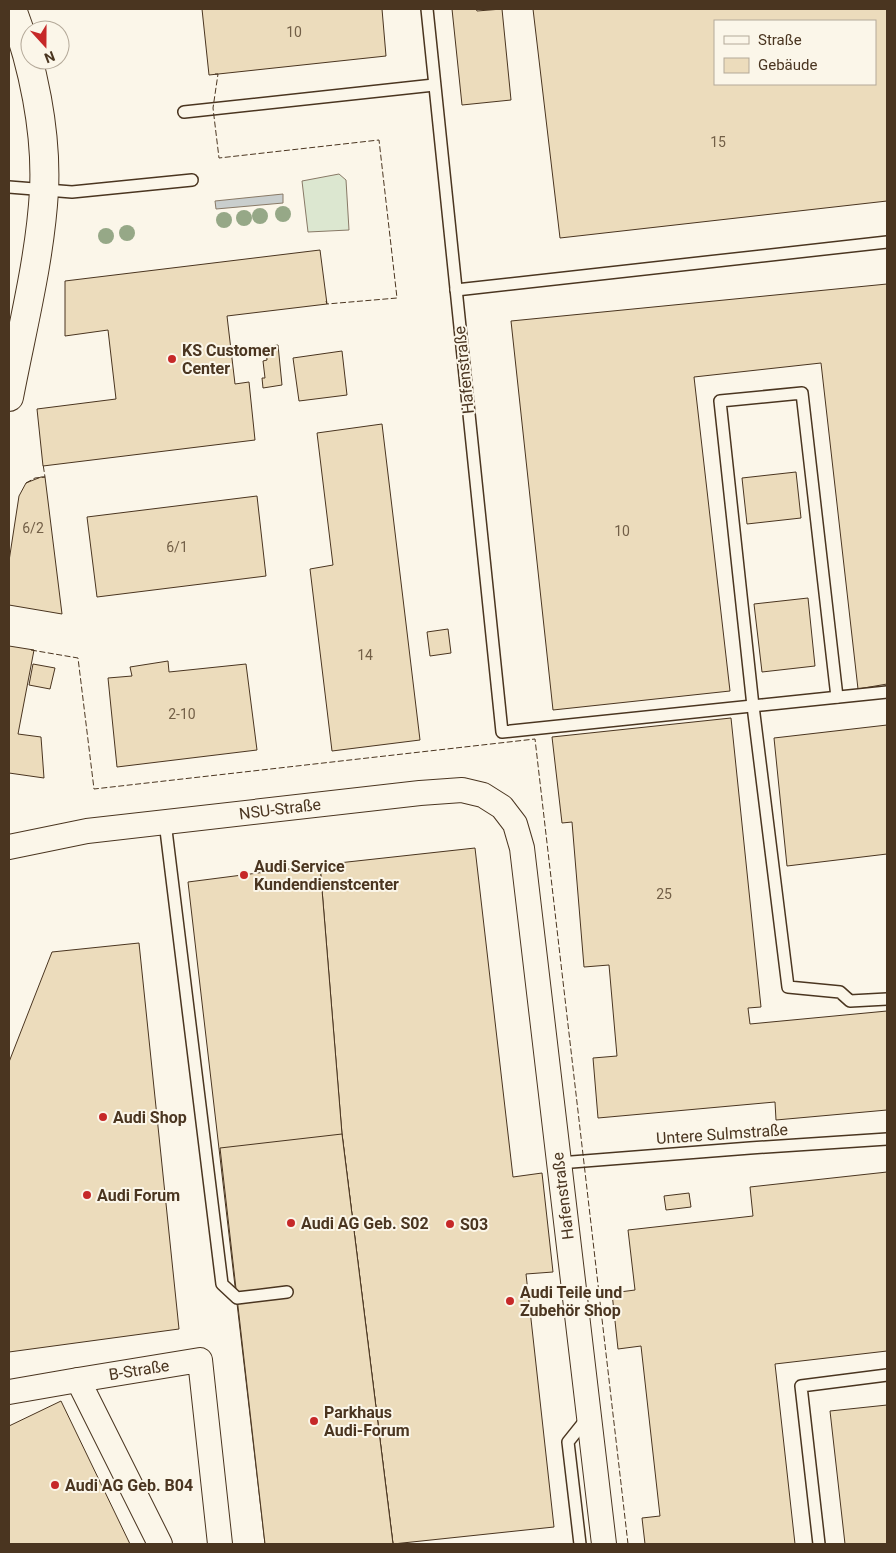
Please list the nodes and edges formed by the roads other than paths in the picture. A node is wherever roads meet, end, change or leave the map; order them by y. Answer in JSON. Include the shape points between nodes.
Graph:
{"nodes":[{"id":1,"x":12,"y":9,"type":"edge"},
{"id":2,"x":426,"y":9,"type":"edge"},
{"id":3,"x":434,"y":85,"type":"junction"},
{"id":4,"x":184,"y":112,"type":"dead end"},
{"id":5,"x":192,"y":180,"type":"dead end"},
{"id":6,"x":9,"y":187,"type":"edge"},
{"id":7,"x":44,"y":190,"type":"junction"},
{"id":8,"x":887,"y":242,"type":"edge"},
{"id":9,"x":456,"y":290,"type":"junction"},
{"id":10,"x":9,"y":396,"type":"edge"},
{"id":11,"x":887,"y":692,"type":"edge"},
{"id":12,"x":837,"y":698,"type":"junction"},
{"id":13,"x":753,"y":706,"type":"junction"},
{"id":14,"x":165,"y":822,"type":"junction"},
{"id":15,"x":9,"y":847,"type":"edge"},
{"id":16,"x":522,"y":848,"type":"joint"},
{"id":17,"x":887,"y":1000,"type":"edge"},
{"id":18,"x":887,"y":1139,"type":"edge"},
{"id":19,"x":559,"y":1163,"type":"junction"},
{"id":20,"x":287,"y":1292,"type":"dead end"},
{"id":21,"x":887,"y":1375,"type":"edge"},
{"id":22,"x":78,"y":1380,"type":"junction"},
{"id":23,"x":9,"y":1392,"type":"edge"},
{"id":24,"x":589,"y":1416,"type":"junction"},
{"id":25,"x":160,"y":1544,"type":"edge"},
{"id":26,"x":220,"y":1544,"type":"edge"},
{"id":27,"x":580,"y":1544,"type":"edge"},
{"id":28,"x":604,"y":1544,"type":"edge"},
{"id":29,"x":819,"y":1544,"type":"edge"}],
"edges":[{"from":1,"to":7,"type":"main road","via":[[33,79],[42,132]]},
{"from":2,"to":3,"type":"lane","name":"Hafenstraße"},
{"from":3,"to":4,"type":"lane"},
{"from":3,"to":9,"type":"lane","name":"Hafenstraße"},
{"from":5,"to":7,"type":"lane","via":[[72,192]]},
{"from":6,"to":7,"type":"lane"},
{"from":7,"to":10,"type":"main road","via":[[36,257]]},
{"from":8,"to":9,"type":"lane"},
{"from":9,"to":13,"type":"lane","name":"Hafenstraße","via":[[502,732]]},
{"from":11,"to":12,"type":"lane"},
{"from":12,"to":13,"type":"lane"},
{"from":12,"to":13,"type":"lane","via":[[802,393],[720,401]]},
{"from":13,"to":17,"type":"lane","via":[[788,987],[840,992],[850,1001]]},
{"from":14,"to":15,"type":"street","name":"NSU-Straße","via":[[87,831]]},
{"from":14,"to":16,"type":"street","name":"NSU-Straße","via":[[462,790],[483,795],[502,807],[515,824]]},
{"from":14,"to":20,"type":"lane","via":[[222,1284],[237,1298]]},
{"from":16,"to":19,"type":"street","name":"Hafenstraße"},
{"from":18,"to":19,"type":"lane","name":"Untere Sulmstraße"},
{"from":19,"to":24,"type":"street","name":"Hafenstraße"},
{"from":21,"to":29,"type":"lane","via":[[800,1386]]},
{"from":22,"to":23,"type":"street"},
{"from":22,"to":25,"type":"street"},
{"from":22,"to":26,"type":"street","name":"B-Straße","via":[[200,1360]]},
{"from":24,"to":27,"type":"lane","via":[[568,1442]]},
{"from":24,"to":28,"type":"street","name":"Hafenstraße"}]}
